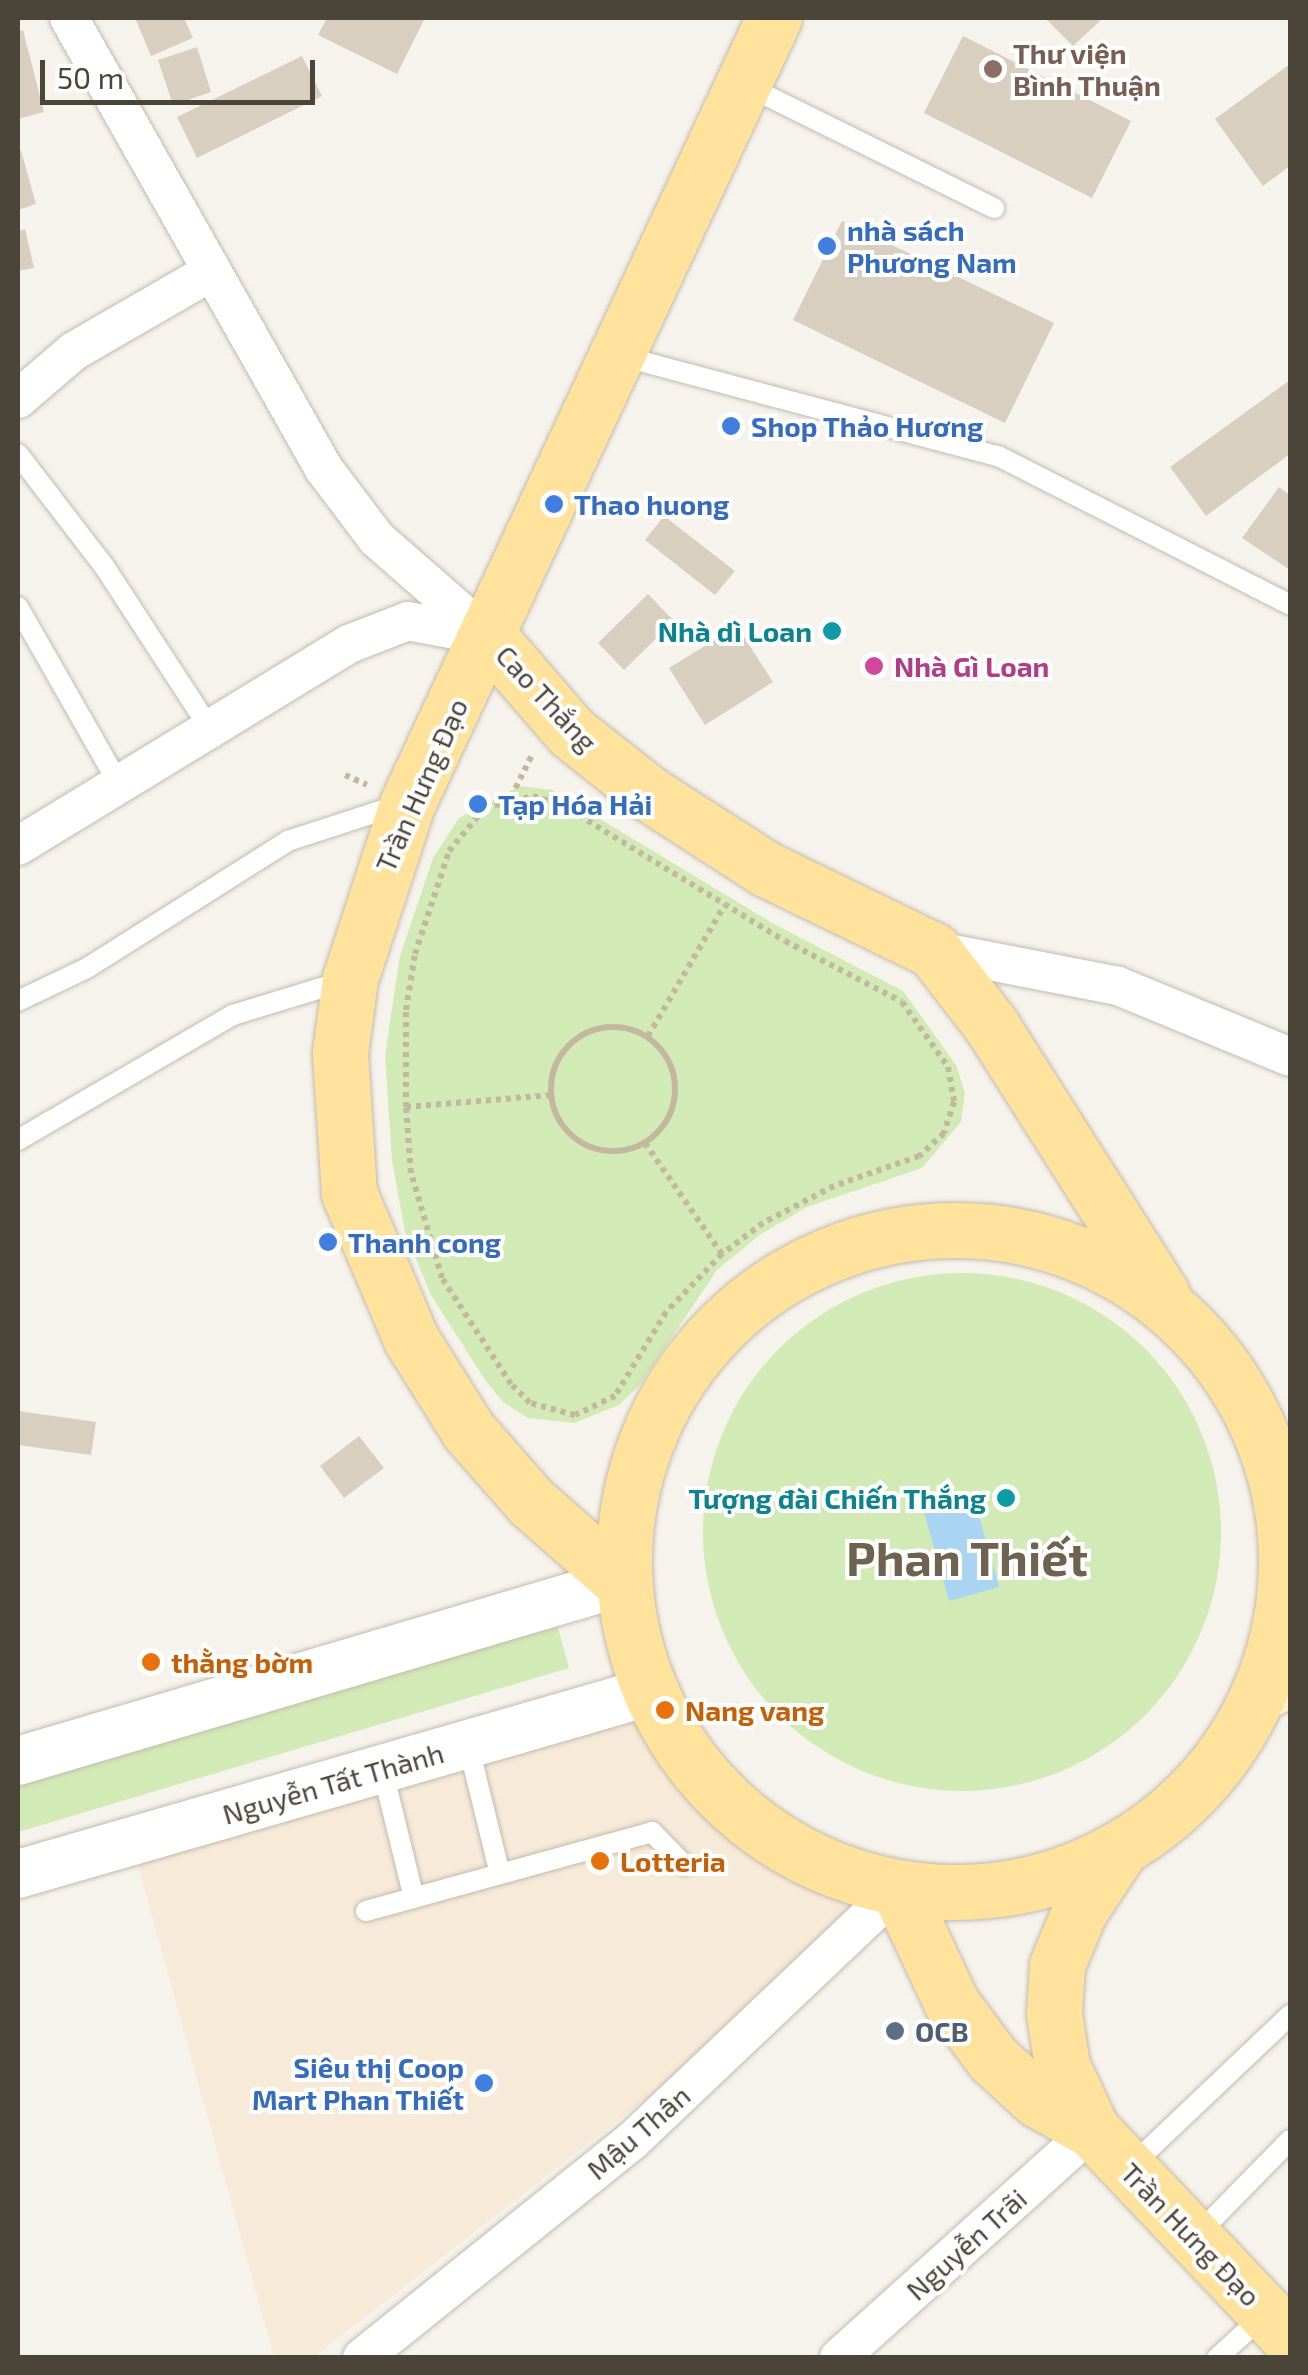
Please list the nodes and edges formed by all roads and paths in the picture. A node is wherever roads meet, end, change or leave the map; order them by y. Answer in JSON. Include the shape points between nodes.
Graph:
{"nodes":[{"id":1,"x":69,"y":18,"type":"edge"},
{"id":2,"x":774,"y":18,"type":"edge"},
{"id":3,"x":743,"y":84,"type":"junction"},
{"id":4,"x":994,"y":208,"type":"dead end"},
{"id":5,"x":211,"y":272,"type":"junction"},
{"id":6,"x":618,"y":355,"type":"junction"},
{"id":7,"x":18,"y":399,"type":"edge"},
{"id":8,"x":18,"y":454,"type":"edge"},
{"id":9,"x":1290,"y":604,"type":"edge"},
{"id":10,"x":18,"y":607,"type":"edge"},
{"id":11,"x":489,"y":637,"type":"junction"},
{"id":12,"x":211,"y":730,"type":"junction"},
{"id":13,"x":120,"y":786,"type":"junction"},
{"id":14,"x":408,"y":802,"type":"junction"},
{"id":15,"x":18,"y":846,"type":"edge"},
{"id":16,"x":724,"y":906,"type":"junction"},
{"id":17,"x":933,"y":950,"type":"junction"},
{"id":18,"x":350,"y":979,"type":"junction"},
{"id":19,"x":18,"y":1001,"type":"edge"},
{"id":20,"x":648,"y":1036,"type":"junction"},
{"id":21,"x":1290,"y":1057,"type":"edge"},
{"id":22,"x":550,"y":1096,"type":"junction"},
{"id":23,"x":406,"y":1107,"type":"junction"},
{"id":24,"x":18,"y":1140,"type":"edge"},
{"id":25,"x":645,"y":1143,"type":"junction"},
{"id":26,"x":722,"y":1254,"type":"junction"},
{"id":27,"x":1172,"y":1310,"type":"junction"},
{"id":28,"x":1284,"y":1482,"type":"edge"},
{"id":29,"x":622,"y":1582,"type":"junction"},
{"id":30,"x":1274,"y":1689,"type":"edge"},
{"id":31,"x":648,"y":1692,"type":"junction"},
{"id":32,"x":468,"y":1744,"type":"junction"},
{"id":33,"x":18,"y":1761,"type":"edge"},
{"id":34,"x":382,"y":1768,"type":"junction"},
{"id":35,"x":1121,"y":1848,"type":"junction"},
{"id":36,"x":684,"y":1865,"type":"dead end"},
{"id":37,"x":18,"y":1874,"type":"edge"},
{"id":38,"x":500,"y":1874,"type":"junction"},
{"id":39,"x":898,"y":1889,"type":"junction"},
{"id":40,"x":414,"y":1898,"type":"junction"},
{"id":41,"x":366,"y":1911,"type":"dead end"},
{"id":42,"x":1290,"y":2015,"type":"edge"},
{"id":43,"x":1092,"y":2130,"type":"junction"},
{"id":44,"x":1290,"y":2140,"type":"edge"},
{"id":45,"x":1129,"y":2168,"type":"junction"},
{"id":46,"x":1194,"y":2237,"type":"junction"},
{"id":47,"x":1278,"y":2326,"type":"edge"},
{"id":48,"x":362,"y":2358,"type":"edge"},
{"id":49,"x":839,"y":2358,"type":"edge"},
{"id":50,"x":1218,"y":2358,"type":"edge"}],
"edges":[{"from":1,"to":5,"type":"street","name":"Cao Thắng"},
{"from":2,"to":3,"type":"main road","name":"Trần Hưng Đạo"},
{"from":3,"to":4,"type":"lane"},
{"from":3,"to":6,"type":"main road","name":"Trần Hưng Đạo"},
{"from":5,"to":7,"type":"street","via":[[74,351]]},
{"from":5,"to":11,"type":"street","name":"Cao Thắng","via":[[324,469],[377,539]]},
{"from":6,"to":9,"type":"lane","via":[[998,456]]},
{"from":6,"to":11,"type":"main road","name":"Trần Hưng Đạo"},
{"from":8,"to":12,"type":"lane","via":[[104,566]]},
{"from":10,"to":13,"type":"lane"},
{"from":11,"to":12,"type":"street","via":[[408,621],[350,644]]},
{"from":11,"to":14,"type":"main road","name":"Trần Hưng Đạo"},
{"from":11,"to":17,"type":"main road","name":"Cao Thắng","via":[[571,732],[648,793],[766,869]]},
{"from":12,"to":13,"type":"street"},
{"from":13,"to":15,"type":"street"},
{"from":14,"to":18,"type":"main road","name":"Trần Hưng Đạo"},
{"from":14,"to":19,"type":"lane","via":[[288,841],[87,968]]},
{"from":16,"to":20,"type":"path"},
{"from":16,"to":23,"type":"path","via":[[562,804],[533,796],[485,808],[449,851],[415,954],[406,1010]]},
{"from":16,"to":26,"type":"path","via":[[902,1002],[948,1067],[954,1102],[944,1133],[920,1156],[817,1194],[762,1222]]},
{"from":17,"to":21,"type":"street","name":"Cao Thắng","via":[[1118,986]]},
{"from":17,"to":27,"type":"main road","via":[[991,1025]]},
{"from":18,"to":24,"type":"lane","via":[[232,1015]]},
{"from":18,"to":29,"type":"main road","name":"Trần Hưng Đạo","via":[[340,1053],[349,1193],[373,1258],[411,1339],[468,1430],[532,1502]]},
{"from":20,"to":22,"type":"path","via":[[630,1028],[590,1030],[560,1056]]},
{"from":20,"to":25,"type":"path","via":[[664,1051],[676,1091],[667,1121]]},
{"from":22,"to":23,"type":"path"},
{"from":22,"to":25,"type":"path","via":[[562,1124],[584,1145],[615,1151]]},
{"from":23,"to":26,"type":"path","via":[[412,1174],[442,1278],[493,1361],[530,1403],[575,1415],[615,1396],[666,1312]]},
{"from":25,"to":26,"type":"path"},
{"from":27,"to":28,"type":"main road","via":[[1219,1358]]},
{"from":27,"to":29,"type":"main road","via":[[1114,1270],[1049,1243],[980,1231],[892,1238],[840,1252],[777,1282],[722,1326],[676,1381],[645,1444],[631,1495]]},
{"from":28,"to":30,"type":"main road","via":[[1284,1612]]},
{"from":29,"to":31,"type":"main road"},
{"from":29,"to":33,"type":"street"},
{"from":30,"to":35,"type":"main road","via":[[1176,1808]]},
{"from":31,"to":32,"type":"street","name":"Nguyễn Tất Thành"},
{"from":31,"to":39,"type":"main road","via":[[706,1785],[794,1854]]},
{"from":32,"to":34,"type":"street","name":"Nguyễn Tất Thành"},
{"from":32,"to":38,"type":"lane"},
{"from":34,"to":37,"type":"street","name":"Nguyễn Tất Thành"},
{"from":34,"to":40,"type":"lane"},
{"from":35,"to":39,"type":"main road","via":[[1013,1888]]},
{"from":35,"to":43,"type":"main road","name":"Trần Hưng Đạo","via":[[1079,1912],[1057,1965],[1054,2014],[1062,2066]]},
{"from":36,"to":38,"type":"lane","via":[[652,1832]]},
{"from":38,"to":40,"type":"lane"},
{"from":39,"to":43,"type":"main road","name":"Trần Hưng Đạo","via":[[952,2004],[993,2059],[1038,2100]]},
{"from":39,"to":48,"type":"street","name":"Mậu Thân","via":[[632,2142]]},
{"from":40,"to":41,"type":"lane"},
{"from":42,"to":45,"type":"lane"},
{"from":43,"to":45,"type":"main road","name":"Trần Hưng Đạo"},
{"from":43,"to":49,"type":"street","name":"Nguyễn Trãi"},
{"from":44,"to":46,"type":"lane"},
{"from":45,"to":46,"type":"main road","name":"Trần Hưng Đạo"},
{"from":46,"to":47,"type":"main road","name":"Trần Hưng Đạo"},
{"from":47,"to":50,"type":"lane"}]}
